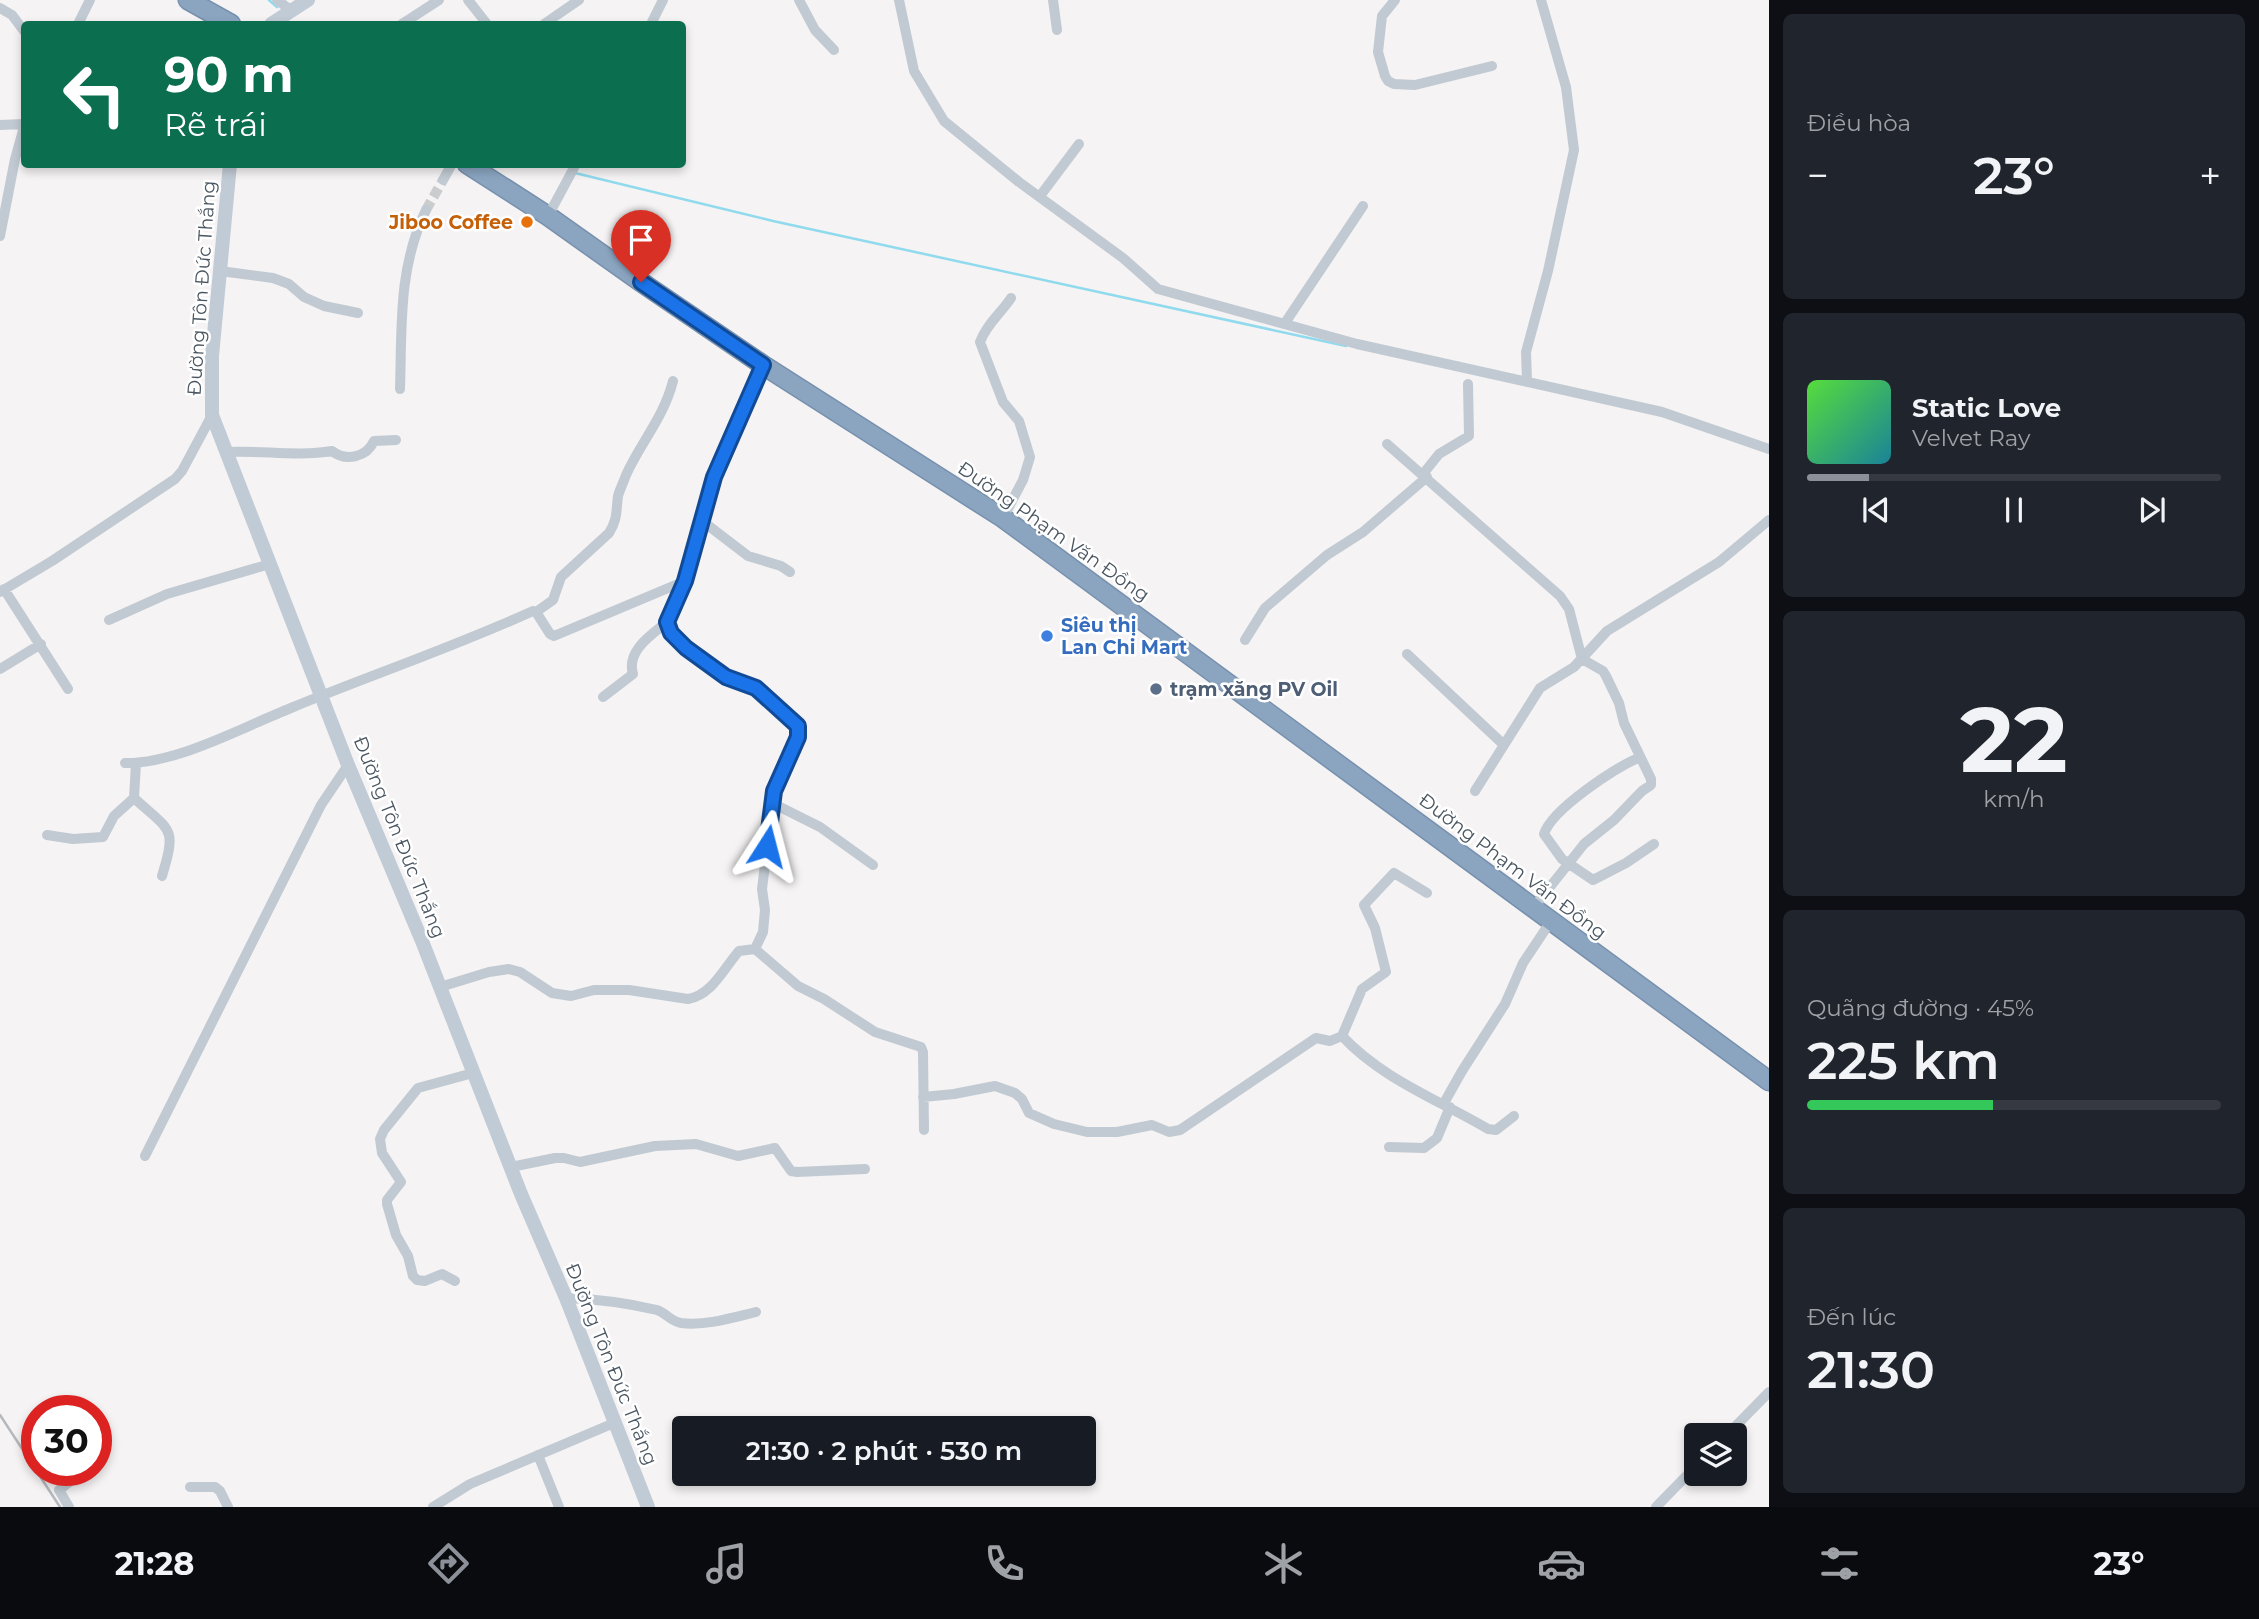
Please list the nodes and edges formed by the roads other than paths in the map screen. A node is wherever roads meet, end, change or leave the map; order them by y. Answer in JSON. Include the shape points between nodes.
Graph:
{"nodes":[{"id":1,"x":90,"y":0,"type":"edge"},
{"id":2,"x":188,"y":0,"type":"edge"},
{"id":3,"x":277,"y":0,"type":"edge"},
{"id":4,"x":309,"y":0,"type":"edge"},
{"id":5,"x":439,"y":0,"type":"edge"},
{"id":6,"x":468,"y":0,"type":"edge"},
{"id":7,"x":579,"y":0,"type":"edge"},
{"id":8,"x":663,"y":0,"type":"edge"},
{"id":9,"x":799,"y":0,"type":"edge"},
{"id":10,"x":899,"y":0,"type":"edge"},
{"id":11,"x":1053,"y":0,"type":"edge"},
{"id":12,"x":1395,"y":0,"type":"edge"},
{"id":13,"x":1541,"y":0,"type":"edge"},
{"id":14,"x":0,"y":8,"type":"edge"},
{"id":15,"x":292,"y":11,"type":"junction"},
{"id":16,"x":80,"y":21,"type":"edge"},
{"id":17,"x":226,"y":21,"type":"edge"},
{"id":18,"x":276,"y":21,"type":"edge"},
{"id":19,"x":407,"y":21,"type":"edge"},
{"id":20,"x":485,"y":21,"type":"edge"},
{"id":21,"x":548,"y":21,"type":"edge"},
{"id":22,"x":652,"y":21,"type":"edge"},
{"id":23,"x":21,"y":27,"type":"edge"},
{"id":24,"x":1057,"y":30,"type":"dead end"},
{"id":25,"x":834,"y":50,"type":"dead end"},
{"id":26,"x":1492,"y":66,"type":"dead end"},
{"id":27,"x":0,"y":125,"type":"edge"},
{"id":28,"x":21,"y":125,"type":"edge"},
{"id":29,"x":21,"y":136,"type":"edge"},
{"id":30,"x":1079,"y":144,"type":"dead end"},
{"id":31,"x":230,"y":168,"type":"edge"},
{"id":32,"x":450,"y":168,"type":"edge"},
{"id":33,"x":473,"y":168,"type":"edge"},
{"id":34,"x":574,"y":168,"type":"edge"},
{"id":35,"x":443,"y":180,"type":"tunnel mouth"},
{"id":36,"x":1040,"y":196,"type":"junction"},
{"id":37,"x":1363,"y":206,"type":"dead end"},
{"id":38,"x":426,"y":210,"type":"tunnel mouth"},
{"id":39,"x":548,"y":216,"type":"junction"},
{"id":40,"x":0,"y":236,"type":"edge"},
{"id":41,"x":220,"y":271,"type":"junction"},
{"id":42,"x":1011,"y":298,"type":"dead end"},
{"id":43,"x":358,"y":313,"type":"dead end"},
{"id":44,"x":1285,"y":323,"type":"junction"},
{"id":45,"x":763,"y":365,"type":"junction"},
{"id":46,"x":673,"y":381,"type":"dead end"},
{"id":47,"x":1527,"y":381,"type":"junction"},
{"id":48,"x":1468,"y":384,"type":"dead end"},
{"id":49,"x":400,"y":388,"type":"dead end"},
{"id":50,"x":212,"y":415,"type":"junction"},
{"id":51,"x":396,"y":440,"type":"dead end"},
{"id":52,"x":1387,"y":444,"type":"dead end"},
{"id":53,"x":1769,"y":449,"type":"edge"},
{"id":54,"x":227,"y":452,"type":"junction"},
{"id":55,"x":1425,"y":475,"type":"junction"},
{"id":56,"x":1003,"y":518,"type":"junction"},
{"id":57,"x":701,"y":520,"type":"junction"},
{"id":58,"x":1769,"y":520,"type":"edge"},
{"id":59,"x":270,"y":564,"type":"junction"},
{"id":60,"x":790,"y":572,"type":"dead end"},
{"id":61,"x":685,"y":581,"type":"junction"},
{"id":62,"x":2,"y":590,"type":"edge"},
{"id":63,"x":536,"y":612,"type":"junction"},
{"id":64,"x":109,"y":620,"type":"dead end"},
{"id":65,"x":667,"y":622,"type":"junction"},
{"id":66,"x":1245,"y":640,"type":"dead end"},
{"id":67,"x":41,"y":643,"type":"junction"},
{"id":68,"x":1407,"y":654,"type":"dead end"},
{"id":69,"x":1582,"y":659,"type":"junction"},
{"id":70,"x":0,"y":669,"type":"edge"},
{"id":71,"x":68,"y":689,"type":"dead end"},
{"id":72,"x":323,"y":696,"type":"junction"},
{"id":73,"x":603,"y":697,"type":"dead end"},
{"id":74,"x":1504,"y":745,"type":"junction"},
{"id":75,"x":1640,"y":757,"type":"junction"},
{"id":76,"x":348,"y":765,"type":"junction"},
{"id":77,"x":1475,"y":791,"type":"dead end"},
{"id":78,"x":134,"y":799,"type":"junction"},
{"id":79,"x":774,"y":804,"type":"junction"},
{"id":80,"x":47,"y":835,"type":"dead end"},
{"id":81,"x":1654,"y":844,"type":"dead end"},
{"id":82,"x":1570,"y":863,"type":"junction"},
{"id":83,"x":873,"y":865,"type":"dead end"},
{"id":84,"x":162,"y":876,"type":"dead end"},
{"id":85,"x":1427,"y":893,"type":"dead end"},
{"id":86,"x":1534,"y":907,"type":"junction"},
{"id":87,"x":1551,"y":921,"type":"junction"},
{"id":88,"x":755,"y":950,"type":"junction"},
{"id":89,"x":440,"y":987,"type":"junction"},
{"id":90,"x":1342,"y":1036,"type":"junction"},
{"id":91,"x":473,"y":1073,"type":"junction"},
{"id":92,"x":1769,"y":1081,"type":"edge"},
{"id":93,"x":923,"y":1097,"type":"junction"},
{"id":94,"x":1447,"y":1105,"type":"junction"},
{"id":95,"x":1514,"y":1116,"type":"dead end"},
{"id":96,"x":923,"y":1130,"type":"dead end"},
{"id":97,"x":1389,"y":1147,"type":"dead end"},
{"id":98,"x":145,"y":1156,"type":"dead end"},
{"id":99,"x":511,"y":1167,"type":"junction"},
{"id":100,"x":864,"y":1169,"type":"dead end"},
{"id":101,"x":455,"y":1281,"type":"dead end"},
{"id":102,"x":566,"y":1298,"type":"junction"},
{"id":103,"x":755,"y":1312,"type":"dead end"},
{"id":104,"x":1769,"y":1392,"type":"edge"},
{"id":105,"x":614,"y":1423,"type":"junction"},
{"id":106,"x":1739,"y":1423,"type":"edge"},
{"id":107,"x":538,"y":1455,"type":"junction"},
{"id":108,"x":1684,"y":1478,"type":"edge"},
{"id":109,"x":64,"y":1486,"type":"edge"},
{"id":110,"x":190,"y":1488,"type":"dead end"},
{"id":111,"x":69,"y":1507,"type":"edge"},
{"id":112,"x":228,"y":1507,"type":"edge"},
{"id":113,"x":433,"y":1507,"type":"edge"},
{"id":114,"x":559,"y":1507,"type":"edge"},
{"id":115,"x":648,"y":1507,"type":"edge"},
{"id":116,"x":1656,"y":1507,"type":"edge"}],
"edges":[{"from":1,"to":16,"type":"street"},
{"from":2,"to":17,"type":"highway"},
{"from":3,"to":15,"type":"street"},
{"from":4,"to":15,"type":"main road"},
{"from":5,"to":19,"type":"street"},
{"from":6,"to":20,"type":"street"},
{"from":7,"to":21,"type":"street"},
{"from":8,"to":22,"type":"street"},
{"from":9,"to":25,"type":"street","via":[[815,30]]},
{"from":10,"to":36,"type":"street","via":[[914,71],[944,121]]},
{"from":11,"to":24,"type":"street"},
{"from":12,"to":26,"type":"street","via":[[1382,16],[1378,52],[1388,81],[1415,85]]},
{"from":13,"to":47,"type":"street","via":[[1566,87],[1574,150],[1527,352]]},
{"from":14,"to":23,"type":"street"},
{"from":15,"to":18,"type":"main road"},
{"from":27,"to":28,"type":"street"},
{"from":29,"to":40,"type":"street"},
{"from":30,"to":36,"type":"street"},
{"from":31,"to":41,"type":"main road","name":"Đường Tôn Đức Thắng"},
{"from":32,"to":35,"type":"street"},
{"from":33,"to":39,"type":"highway","name":"Đường Phạm Văn Đồng"},
{"from":34,"to":39,"type":"street"},
{"from":36,"to":44,"type":"street","via":[[1158,289]]},
{"from":37,"to":44,"type":"street"},
{"from":38,"to":49,"type":"street","via":[[410,250],[403,287]]},
{"from":39,"to":45,"type":"highway","name":"Đường Phạm Văn Đồng"},
{"from":41,"to":43,"type":"street","via":[[273,278],[324,306]]},
{"from":41,"to":50,"type":"main road","name":"Đường Tôn Đức Thắng"},
{"from":42,"to":56,"type":"street","via":[[980,342],[1003,402],[1019,421],[1030,457]]},
{"from":44,"to":47,"type":"street","via":[[1357,344]]},
{"from":45,"to":56,"type":"highway","name":"Đường Phạm Văn Đồng"},
{"from":45,"to":57,"type":"street","via":[[720,463]]},
{"from":46,"to":63,"type":"street","via":[[660,418],[626,475],[614,526],[561,577],[553,600]]},
{"from":47,"to":53,"type":"street","via":[[1682,417]]},
{"from":48,"to":55,"type":"street","via":[[1469,436],[1439,454]]},
{"from":50,"to":54,"type":"main road","name":"Đường Tôn Đức Thắng"},
{"from":50,"to":62,"type":"street","via":[[175,479]]},
{"from":51,"to":54,"type":"street","via":[[374,441],[356,457],[332,451]]},
{"from":52,"to":55,"type":"street"},
{"from":54,"to":59,"type":"main road","name":"Đường Tôn Đức Thắng"},
{"from":55,"to":66,"type":"street","via":[[1363,532],[1327,555],[1265,608]]},
{"from":55,"to":69,"type":"street","via":[[1565,601]]},
{"from":56,"to":86,"type":"highway","name":"Đường Phạm Văn Đồng"},
{"from":57,"to":60,"type":"street","via":[[748,556]]},
{"from":57,"to":61,"type":"street"},
{"from":58,"to":69,"type":"street","via":[[1719,562],[1607,631]]},
{"from":59,"to":64,"type":"street","via":[[167,594]]},
{"from":59,"to":72,"type":"main road","name":"Đường Tôn Đức Thắng"},
{"from":61,"to":63,"type":"street","via":[[554,636]]},
{"from":61,"to":65,"type":"street"},
{"from":62,"to":67,"type":"street"},
{"from":63,"to":72,"type":"street"},
{"from":65,"to":73,"type":"street","via":[[632,658],[633,674]]},
{"from":65,"to":79,"type":"street","via":[[686,648],[726,677],[756,688],[798,726],[798,737],[774,791]]},
{"from":67,"to":70,"type":"street"},
{"from":67,"to":71,"type":"street"},
{"from":68,"to":74,"type":"street"},
{"from":69,"to":74,"type":"street","via":[[1540,688]]},
{"from":69,"to":75,"type":"street","via":[[1606,676]]},
{"from":72,"to":76,"type":"main road","name":"Đường Tôn Đức Thắng"},
{"from":72,"to":78,"type":"street","via":[[182,752],[130,763]]},
{"from":74,"to":77,"type":"street"},
{"from":75,"to":82,"type":"street","via":[[1651,785],[1584,844]]},
{"from":75,"to":82,"type":"street","via":[[1573,800],[1544,831],[1562,859]]},
{"from":76,"to":89,"type":"main road","name":"Đường Tôn Đức Thắng"},
{"from":76,"to":98,"type":"street","via":[[321,805]]},
{"from":78,"to":80,"type":"street","via":[[114,816],[103,837]]},
{"from":78,"to":84,"type":"street","via":[[169,832],[171,846]]},
{"from":79,"to":83,"type":"street","via":[[820,827]]},
{"from":79,"to":88,"type":"street","via":[[762,889],[763,932]]},
{"from":81,"to":82,"type":"street","via":[[1593,880]]},
{"from":82,"to":86,"type":"street"},
{"from":85,"to":90,"type":"street","via":[[1394,873],[1364,905],[1386,972],[1362,989]]},
{"from":86,"to":87,"type":"highway","name":"Đường Phạm Văn Đồng"},
{"from":87,"to":92,"type":"highway","name":"Đường Phạm Văn Đồng"},
{"from":87,"to":94,"type":"street","via":[[1523,963]]},
{"from":88,"to":89,"type":"street","via":[[739,951],[706,991],[688,999],[629,990],[594,990],[571,996],[552,993],[509,969]]},
{"from":88,"to":93,"type":"street","via":[[798,986],[875,1032],[921,1047]]},
{"from":89,"to":91,"type":"main road","name":"Đường Tôn Đức Thắng"},
{"from":90,"to":93,"type":"street","via":[[1330,1041],[1316,1038],[1174,1132],[1152,1125],[1101,1133],[1065,1127],[1029,1113],[1016,1093],[995,1086]]},
{"from":90,"to":94,"type":"street","via":[[1399,1082]]},
{"from":91,"to":99,"type":"main road","name":"Đường Tôn Đức Thắng"},
{"from":91,"to":101,"type":"street","via":[[418,1088],[380,1139],[382,1153],[401,1182],[387,1204],[413,1276],[425,1281],[442,1274]]},
{"from":93,"to":96,"type":"street"},
{"from":94,"to":95,"type":"street","via":[[1492,1130]]},
{"from":94,"to":97,"type":"street","via":[[1437,1138],[1424,1148]]},
{"from":99,"to":100,"type":"street","via":[[555,1158],[580,1162],[644,1148],[696,1144],[738,1156],[775,1148],[791,1171],[797,1172]]},
{"from":99,"to":102,"type":"main road","name":"Đường Tôn Đức Thắng"},
{"from":102,"to":103,"type":"street","via":[[660,1311],[686,1323],[715,1322]]},
{"from":102,"to":105,"type":"main road","name":"Đường Tôn Đức Thắng"},
{"from":104,"to":106,"type":"street"},
{"from":105,"to":107,"type":"street"},
{"from":105,"to":115,"type":"main road","name":"Đường Tôn Đức Thắng"},
{"from":107,"to":113,"type":"street","via":[[470,1484]]},
{"from":107,"to":114,"type":"street"},
{"from":108,"to":116,"type":"street"},
{"from":109,"to":111,"type":"street","via":[[59,1490]]},
{"from":110,"to":112,"type":"street","via":[[215,1487]]}]}
